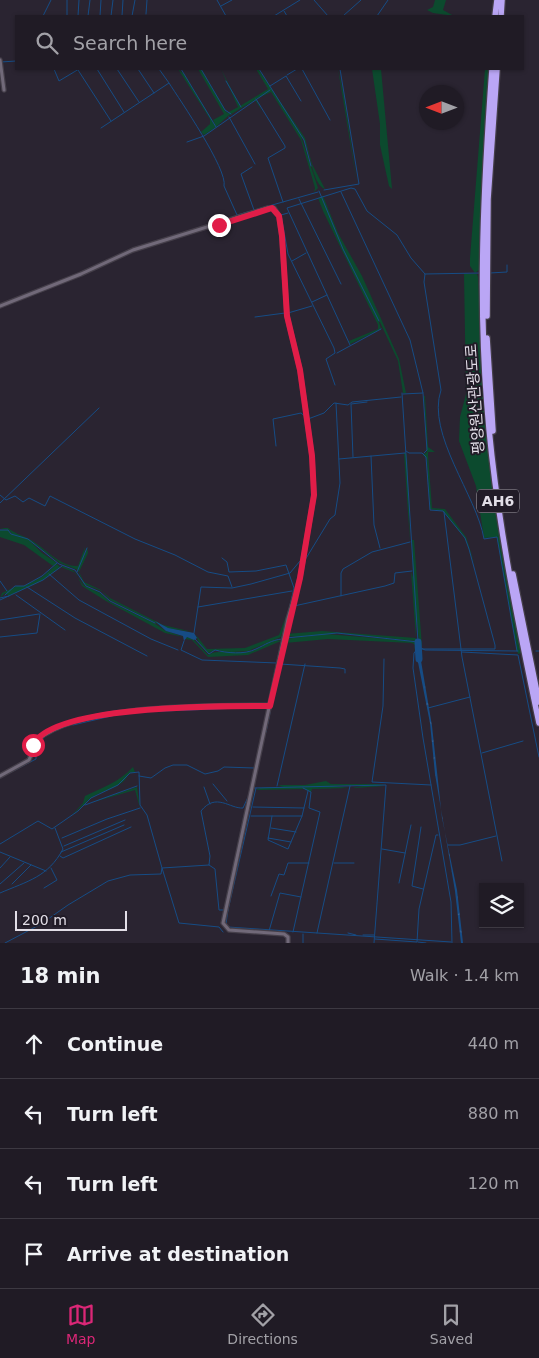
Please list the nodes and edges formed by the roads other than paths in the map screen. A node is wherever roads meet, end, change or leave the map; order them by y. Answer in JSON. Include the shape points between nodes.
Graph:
{"nodes":[{"id":1,"x":496,"y":0,"type":"edge"},
{"id":2,"x":502,"y":0,"type":"edge"},
{"id":3,"x":495,"y":15,"type":"edge"},
{"id":4,"x":500,"y":15,"type":"edge"},
{"id":5,"x":0,"y":60,"type":"edge"},
{"id":6,"x":492,"y":70,"type":"edge"},
{"id":7,"x":497,"y":70,"type":"edge"},
{"id":8,"x":4,"y":90,"type":"dead end"},
{"id":9,"x":484,"y":273,"type":"junction"},
{"id":10,"x":0,"y":306,"type":"edge"},
{"id":11,"x":539,"y":702,"type":"edge"},
{"id":12,"x":270,"y":706,"type":"junction"},
{"id":13,"x":539,"y":723,"type":"edge"},
{"id":14,"x":0,"y":776,"type":"edge"},
{"id":15,"x":288,"y":943,"type":"edge"}],
"edges":[{"from":1,"to":3,"type":"highway"},
{"from":2,"to":4,"type":"highway"},
{"from":5,"to":8,"type":"street"},
{"from":6,"to":9,"type":"highway","name":"평양원산관광도로","number":"AH6","via":[[485,160]]},
{"from":7,"to":9,"type":"highway"},
{"from":9,"to":11,"type":"highway","via":[[496,457],[516,590]]},
{"from":9,"to":13,"type":"highway","name":"평양원산관광도로","number":"AH6","via":[[484,361],[492,458],[512,590]]},
{"from":10,"to":12,"type":"street","via":[[133,250],[268,208],[278,212],[285,261],[287,316],[300,370],[314,495],[300,578]]},
{"from":12,"to":14,"type":"street","via":[[127,710],[64,724],[35,741],[28,760]]},
{"from":12,"to":15,"type":"street","via":[[223,923],[229,930],[284,934]]}]}
